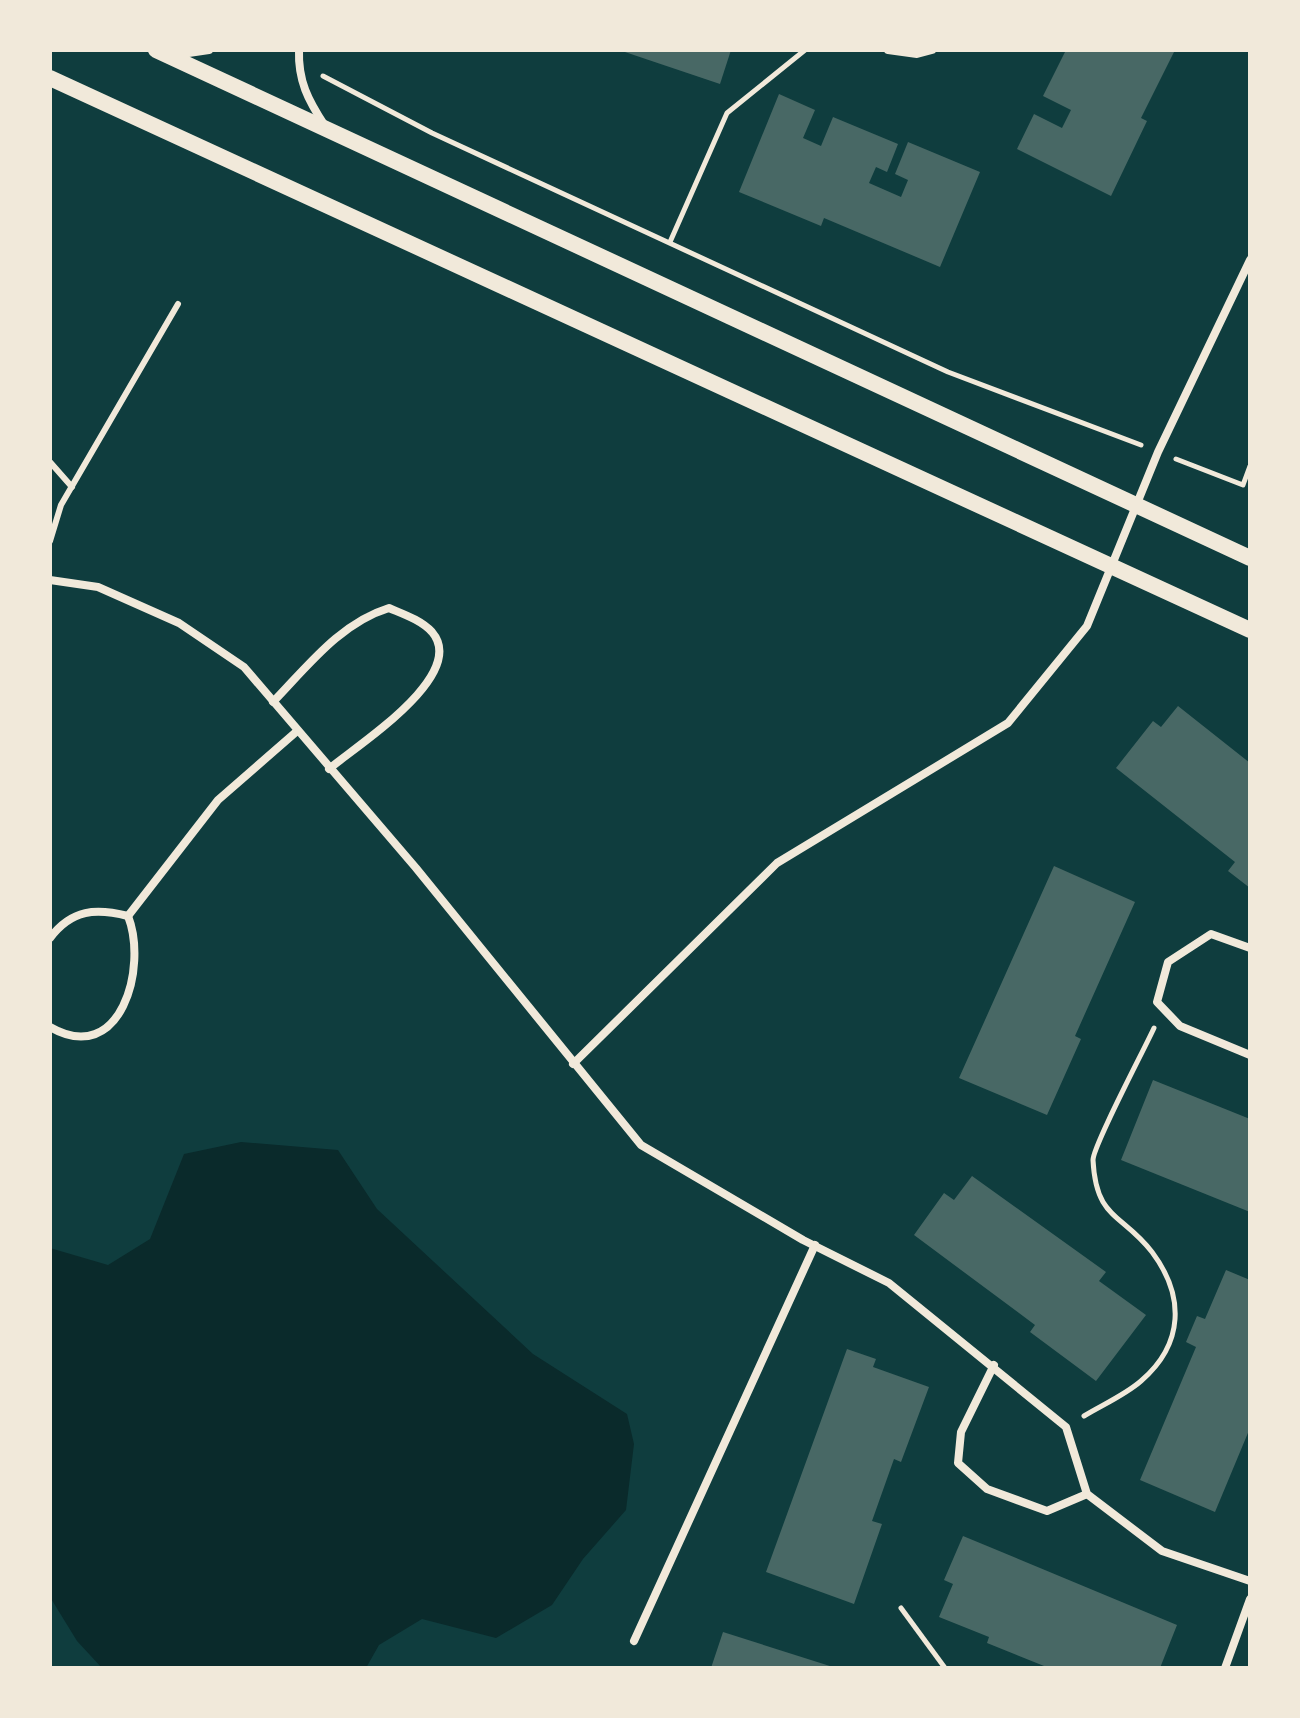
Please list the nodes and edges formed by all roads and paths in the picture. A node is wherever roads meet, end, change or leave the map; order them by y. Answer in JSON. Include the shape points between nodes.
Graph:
{"nodes":[{"id":1,"x":209,"y":50,"type":"edge"},
{"id":2,"x":299,"y":50,"type":"edge"},
{"id":3,"x":805,"y":50,"type":"edge"},
{"id":4,"x":888,"y":50,"type":"edge"},
{"id":5,"x":932,"y":50,"type":"edge"},
{"id":6,"x":162,"y":53,"type":"edge"},
{"id":7,"x":298,"y":64,"type":"junction"},
{"id":8,"x":50,"y":78,"type":"edge"},
{"id":9,"x":327,"y":130,"type":"junction"},
{"id":10,"x":670,"y":242,"type":"junction"},
{"id":11,"x":1250,"y":260,"type":"edge"},
{"id":12,"x":178,"y":304,"type":"dead end"},
{"id":13,"x":1158,"y":452,"type":"junction"},
{"id":14,"x":50,"y":462,"type":"edge"},
{"id":15,"x":1250,"y":466,"type":"edge"},
{"id":16,"x":72,"y":487,"type":"junction"},
{"id":17,"x":1135,"y":505,"type":"junction"},
{"id":18,"x":50,"y":541,"type":"edge"},
{"id":19,"x":1250,"y":558,"type":"edge"},
{"id":20,"x":1109,"y":565,"type":"junction"},
{"id":21,"x":50,"y":580,"type":"edge"},
{"id":22,"x":1250,"y":630,"type":"edge"},
{"id":23,"x":273,"y":702,"type":"junction"},
{"id":24,"x":296,"y":732,"type":"junction"},
{"id":25,"x":329,"y":769,"type":"junction"},
{"id":26,"x":128,"y":916,"type":"junction"},
{"id":27,"x":50,"y":938,"type":"edge"},
{"id":28,"x":1250,"y":948,"type":"edge"},
{"id":29,"x":1164,"y":1008,"type":"junction"},
{"id":30,"x":50,"y":1027,"type":"edge"},
{"id":31,"x":1250,"y":1055,"type":"edge"},
{"id":32,"x":573,"y":1064,"type":"junction"},
{"id":33,"x":815,"y":1245,"type":"junction"},
{"id":34,"x":994,"y":1365,"type":"junction"},
{"id":35,"x":1066,"y":1427,"type":"junction"},
{"id":36,"x":1087,"y":1494,"type":"junction"},
{"id":37,"x":1250,"y":1581,"type":"edge"},
{"id":38,"x":1250,"y":1599,"type":"edge"},
{"id":39,"x":901,"y":1608,"type":"dead end"},
{"id":40,"x":634,"y":1641,"type":"dead end"},
{"id":41,"x":945,"y":1668,"type":"edge"},
{"id":42,"x":1225,"y":1668,"type":"edge"}],
"edges":[{"from":1,"to":6,"type":"street"},
{"from":2,"to":7,"type":"street"},
{"from":3,"to":10,"type":"path","via":[[727,113]]},
{"from":4,"to":5,"type":"street"},
{"from":6,"to":9,"type":"main road"},
{"from":7,"to":9,"type":"street","via":[[306,98]]},
{"from":7,"to":10,"type":"path","via":[[432,133]]},
{"from":8,"to":20,"type":"main road"},
{"from":9,"to":17,"type":"main road"},
{"from":10,"to":13,"type":"path","via":[[948,372]]},
{"from":11,"to":13,"type":"street"},
{"from":12,"to":16,"type":"lane"},
{"from":13,"to":15,"type":"path","via":[[1243,485]]},
{"from":13,"to":17,"type":"street"},
{"from":14,"to":16,"type":"lane"},
{"from":16,"to":18,"type":"lane"},
{"from":17,"to":19,"type":"main road"},
{"from":17,"to":20,"type":"street"},
{"from":20,"to":22,"type":"main road"},
{"from":20,"to":32,"type":"street","via":[[1087,626],[1008,723],[777,863]]},
{"from":21,"to":23,"type":"street","via":[[98,587],[179,623],[244,667]]},
{"from":23,"to":24,"type":"street"},
{"from":23,"to":25,"type":"street","via":[[366,615],[389,608],[433,633],[440,653],[432,678],[403,711]]},
{"from":24,"to":25,"type":"street"},
{"from":24,"to":26,"type":"street","via":[[218,800]]},
{"from":25,"to":32,"type":"street"},
{"from":26,"to":27,"type":"street","via":[[90,910],[73,916]]},
{"from":26,"to":30,"type":"street","via":[[136,938],[135,969],[127,1000],[112,1023],[79,1037]]},
{"from":28,"to":29,"type":"street","via":[[1211,934],[1168,962],[1157,1002]]},
{"from":29,"to":31,"type":"street","via":[[1180,1026]]},
{"from":29,"to":35,"type":"path","via":[[1093,1156],[1101,1203],[1152,1251],[1172,1284],[1178,1315],[1165,1352],[1141,1381]]},
{"from":32,"to":33,"type":"street","via":[[641,1145]]},
{"from":33,"to":34,"type":"street","via":[[889,1283]]},
{"from":33,"to":40,"type":"street"},
{"from":34,"to":35,"type":"street"},
{"from":34,"to":36,"type":"street","via":[[961,1432],[958,1463],[987,1489],[1047,1511]]},
{"from":35,"to":36,"type":"street"},
{"from":36,"to":37,"type":"street","via":[[1162,1551]]},
{"from":38,"to":42,"type":"street"},
{"from":39,"to":41,"type":"path"}]}
